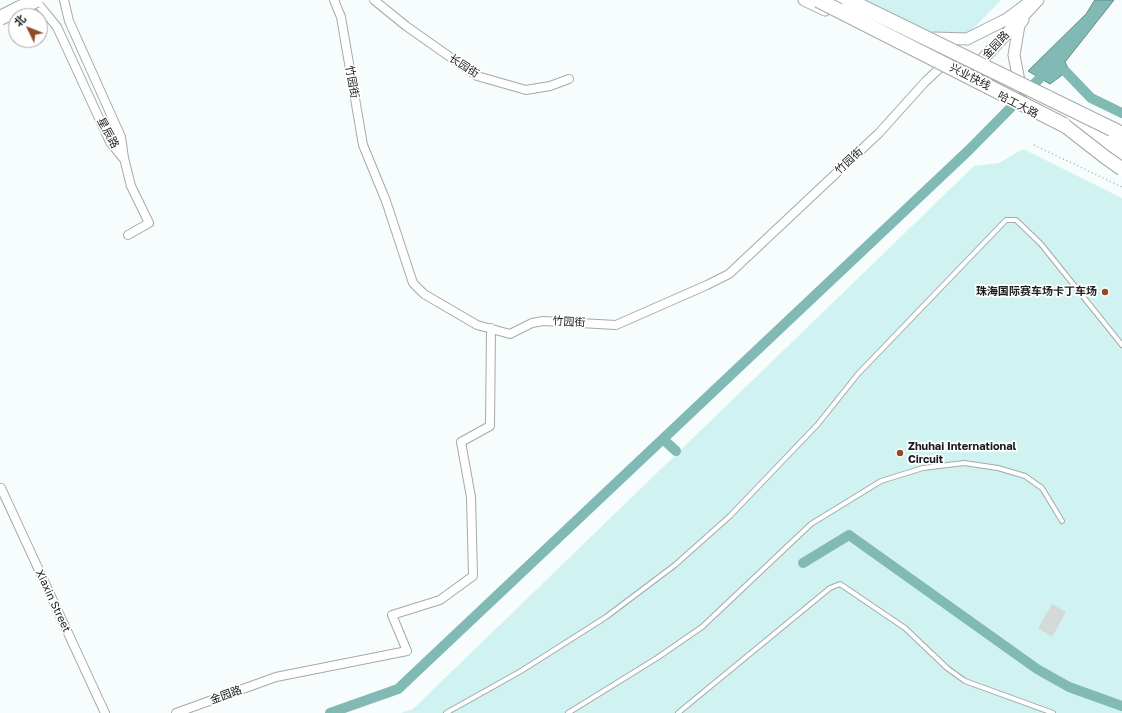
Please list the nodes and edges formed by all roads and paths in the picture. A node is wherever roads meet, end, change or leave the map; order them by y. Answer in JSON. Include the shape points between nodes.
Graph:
{"nodes":[{"id":1,"x":25,"y":0,"type":"edge"},
{"id":2,"x":35,"y":0,"type":"edge"},
{"id":3,"x":64,"y":0,"type":"edge"},
{"id":4,"x":334,"y":0,"type":"edge"},
{"id":5,"x":374,"y":0,"type":"edge"},
{"id":6,"x":804,"y":0,"type":"edge"},
{"id":7,"x":818,"y":0,"type":"edge"},
{"id":8,"x":848,"y":0,"type":"edge"},
{"id":9,"x":859,"y":0,"type":"edge"},
{"id":10,"x":1035,"y":1,"type":"edge"},
{"id":11,"x":0,"y":12,"type":"edge"},
{"id":12,"x":0,"y":18,"type":"edge"},
{"id":13,"x":934,"y":38,"type":"junction"},
{"id":14,"x":981,"y":61,"type":"junction"},
{"id":15,"x":942,"y":66,"type":"junction"},
{"id":16,"x":568,"y":79,"type":"dead end"},
{"id":17,"x":1019,"y":81,"type":"junction"},
{"id":18,"x":1064,"y":125,"type":"junction"},
{"id":19,"x":1122,"y":134,"type":"edge"},
{"id":20,"x":1122,"y":144,"type":"edge"},
{"id":21,"x":1034,"y":145,"type":"dead end"},
{"id":22,"x":1122,"y":154,"type":"edge"},
{"id":23,"x":124,"y":158,"type":"junction"},
{"id":24,"x":1122,"y":160,"type":"edge"},
{"id":25,"x":1122,"y":169,"type":"edge"},
{"id":26,"x":1122,"y":187,"type":"edge"},
{"id":27,"x":128,"y":235,"type":"dead end"},
{"id":28,"x":492,"y":328,"type":"junction"},
{"id":29,"x":1122,"y":345,"type":"edge"},
{"id":30,"x":1,"y":488,"type":"dead end"},
{"id":31,"x":1062,"y":521,"type":"dead end"},
{"id":32,"x":105,"y":713,"type":"edge"},
{"id":33,"x":176,"y":713,"type":"edge"},
{"id":34,"x":446,"y":713,"type":"edge"},
{"id":35,"x":568,"y":713,"type":"edge"},
{"id":36,"x":678,"y":713,"type":"edge"},
{"id":37,"x":1053,"y":713,"type":"edge"}],
"edges":[{"from":1,"to":11,"type":"highway"},
{"from":2,"to":12,"type":"highway","bridge":true},
{"from":2,"to":23,"type":"street","name":"星辰路","via":[[57,27],[110,142]]},
{"from":3,"to":23,"type":"street","name":"星辰路","via":[[69,21],[121,137]]},
{"from":4,"to":28,"type":"street","name":"竹园街","via":[[341,17],[363,145],[386,201],[413,283],[424,294],[477,325]]},
{"from":5,"to":16,"type":"street","name":"长园街","via":[[477,76],[526,90],[550,86]]},
{"from":6,"to":15,"type":"street","name":"哈工大路"},
{"from":7,"to":18,"type":"highway","name":"兴业快线","bridge":true},
{"from":8,"to":19,"type":"highway","name":"兴业快线","bridge":true},
{"from":9,"to":13,"type":"street","name":"哈工大路"},
{"from":10,"to":13,"type":"street","via":[[1008,19],[967,39]]},
{"from":10,"to":14,"type":"street","name":"金园路"},
{"from":10,"to":17,"type":"street","via":[[1020,25],[1014,55]]},
{"from":13,"to":14,"type":"street","name":"哈工大路"},
{"from":14,"to":15,"type":"street","name":"金园路"},
{"from":14,"to":17,"type":"street","name":"哈工大路"},
{"from":15,"to":24,"type":"street","name":"哈工大路"},
{"from":15,"to":28,"type":"street","name":"竹园街","via":[[879,133],[729,274],[616,325],[543,321],[532,323],[510,334]]},
{"from":17,"to":20,"type":"street","name":"哈工大路","bridge":true,"via":[[1041,104]]},
{"from":18,"to":22,"type":"highway","name":"兴业快线","bridge":true},
{"from":18,"to":25,"type":"main road","bridge":true},
{"from":21,"to":26,"type":"path"},
{"from":23,"to":27,"type":"street","via":[[131,186],[149,223]]},
{"from":28,"to":33,"type":"street","name":"金园路","via":[[490,426],[461,442],[471,496],[472,576],[440,600],[392,615],[407,651],[276,677]]},
{"from":29,"to":34,"type":"lane","via":[[1041,244],[1016,220],[1006,220],[858,374],[813,430],[730,516],[675,565],[599,622],[521,671]]},
{"from":30,"to":32,"type":"street","name":"Xiaxin Street"},
{"from":31,"to":35,"type":"lane","via":[[1042,488],[1025,476],[998,468],[964,463],[923,468],[881,481],[811,524],[702,627]]},
{"from":36,"to":37,"type":"lane","via":[[830,588],[840,584],[905,628],[947,668],[965,681]]}]}
